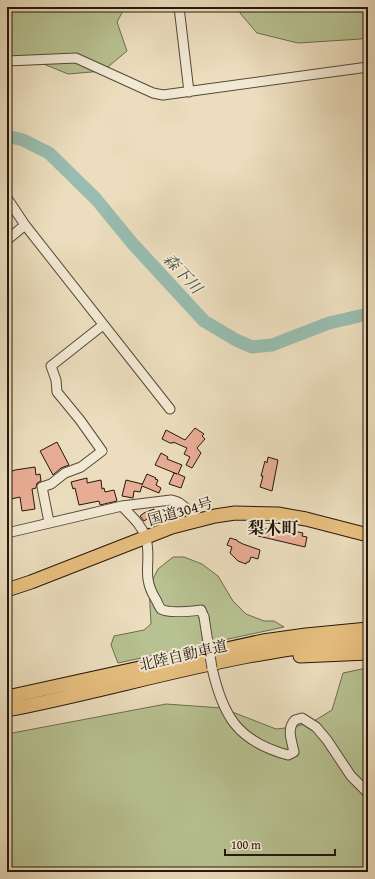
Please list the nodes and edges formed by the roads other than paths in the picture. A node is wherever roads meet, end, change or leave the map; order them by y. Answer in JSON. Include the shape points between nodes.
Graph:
{"nodes":[{"id":1,"x":179,"y":7,"type":"edge"},
{"id":2,"x":7,"y":61,"type":"edge"},
{"id":3,"x":368,"y":67,"type":"edge"},
{"id":4,"x":189,"y":92,"type":"junction"},
{"id":5,"x":7,"y":198,"type":"edge"},
{"id":6,"x":25,"y":224,"type":"junction"},
{"id":7,"x":7,"y":240,"type":"edge"},
{"id":8,"x":103,"y":325,"type":"junction"},
{"id":9,"x":170,"y":409,"type":"dead end"},
{"id":10,"x":122,"y":506,"type":"junction"},
{"id":11,"x":196,"y":520,"type":"junction"},
{"id":12,"x":49,"y":522,"type":"junction"},
{"id":13,"x":7,"y":533,"type":"edge"},
{"id":14,"x":368,"y":535,"type":"edge"},
{"id":15,"x":146,"y":537,"type":"junction"},
{"id":16,"x":7,"y":590,"type":"edge"},
{"id":17,"x":368,"y":629,"type":"edge"},
{"id":18,"x":368,"y":641,"type":"edge"},
{"id":19,"x":368,"y":653,"type":"edge"},
{"id":20,"x":136,"y":682,"type":"junction"},
{"id":21,"x":7,"y":697,"type":"edge"},
{"id":22,"x":7,"y":710,"type":"edge"},
{"id":23,"x":368,"y":793,"type":"edge"}],
"edges":[{"from":1,"to":4,"type":"street"},
{"from":2,"to":4,"type":"street","via":[[76,58],[153,93],[163,95]]},
{"from":3,"to":4,"type":"street"},
{"from":5,"to":6,"type":"street"},
{"from":6,"to":7,"type":"street"},
{"from":6,"to":8,"type":"street"},
{"from":8,"to":9,"type":"street"},
{"from":8,"to":12,"type":"street","via":[[51,366],[56,380],[56,392],[102,451],[81,467],[42,487]]},
{"from":10,"to":11,"type":"street","via":[[177,501]]},
{"from":10,"to":12,"type":"street"},
{"from":10,"to":15,"type":"street","via":[[140,525]]},
{"from":11,"to":14,"type":"highway","name":"国道304号","via":[[235,513],[278,514]]},
{"from":11,"to":15,"type":"highway","name":"国道304号"},
{"from":12,"to":13,"type":"street"},
{"from":15,"to":16,"type":"highway","name":"国道304号"},
{"from":15,"to":23,"type":"street","bridge":true,"via":[[149,589],[161,609],[201,610],[218,692],[224,709],[233,723],[254,740],[273,751],[288,755],[294,752],[290,727],[295,720],[302,718],[316,727],[350,776]]},
{"from":17,"to":21,"type":"highway","name":"北陸自動車道","via":[[263,641]]},
{"from":18,"to":20,"type":"highway","name":"北陸自動車道","via":[[266,653]]},
{"from":19,"to":20,"type":"highway","via":[[307,655],[239,663]]},
{"from":20,"to":22,"type":"highway","name":"北陸自動車道"}]}
